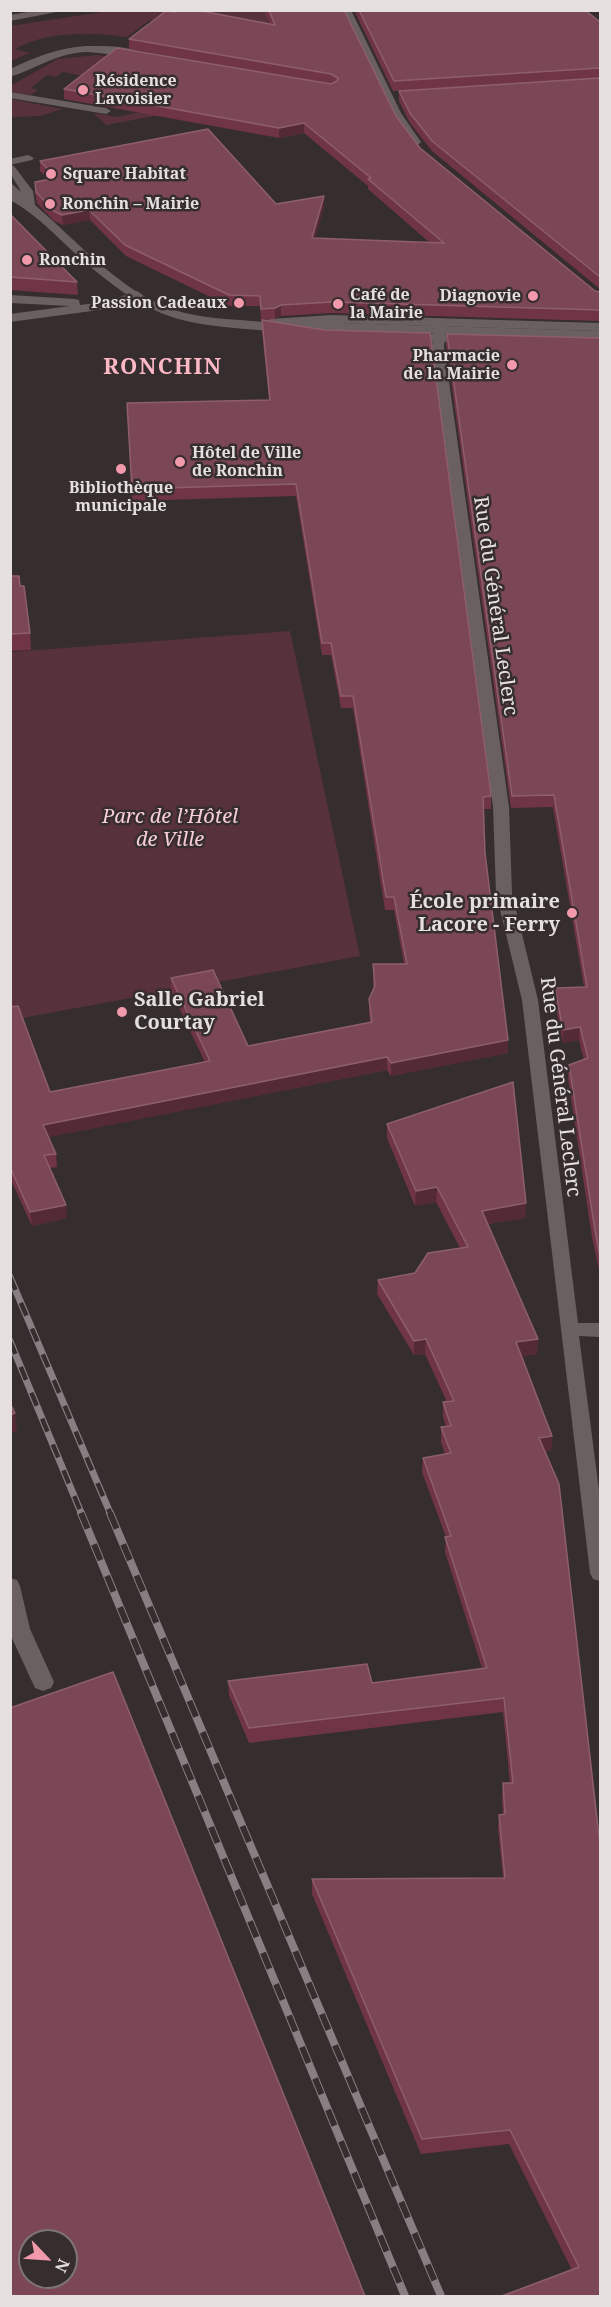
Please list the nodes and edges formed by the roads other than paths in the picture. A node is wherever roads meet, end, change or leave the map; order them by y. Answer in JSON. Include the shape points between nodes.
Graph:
{"nodes":[{"id":1,"x":62,"y":10,"type":"edge"},
{"id":2,"x":346,"y":10,"type":"edge"},
{"id":3,"x":10,"y":18,"type":"edge"},
{"id":4,"x":147,"y":56,"type":"edge"},
{"id":5,"x":10,"y":74,"type":"edge"},
{"id":6,"x":10,"y":95,"type":"edge"},
{"id":7,"x":106,"y":111,"type":"edge"},
{"id":8,"x":426,"y":155,"type":"edge"},
{"id":9,"x":28,"y":158,"type":"dead end"},
{"id":10,"x":10,"y":162,"type":"edge"},
{"id":11,"x":10,"y":168,"type":"edge"},
{"id":12,"x":10,"y":185,"type":"edge"},
{"id":13,"x":10,"y":195,"type":"edge"},
{"id":14,"x":29,"y":205,"type":"junction"},
{"id":15,"x":137,"y":295,"type":"junction"},
{"id":16,"x":10,"y":299,"type":"edge"},
{"id":17,"x":107,"y":305,"type":"junction"},
{"id":18,"x":10,"y":318,"type":"edge"},
{"id":19,"x":600,"y":327,"type":"edge"},
{"id":20,"x":439,"y":330,"type":"junction"},
{"id":21,"x":600,"y":334,"type":"edge"},
{"id":22,"x":600,"y":343,"type":"edge"},
{"id":23,"x":569,"y":1329,"type":"junction"},
{"id":24,"x":600,"y":1330,"type":"edge"},
{"id":25,"x":600,"y":1573,"type":"edge"},
{"id":26,"x":10,"y":1586,"type":"edge"},
{"id":27,"x":44,"y":1682,"type":"dead end"}],
"edges":[{"from":1,"to":3,"type":"street"},
{"from":2,"to":8,"type":"street","via":[[394,96],[403,125]]},
{"from":4,"to":5,"type":"street","via":[[73,49],[41,57]]},
{"from":6,"to":7,"type":"street"},
{"from":9,"to":10,"type":"street"},
{"from":11,"to":14,"type":"street","via":[[27,191]]},
{"from":12,"to":14,"type":"street"},
{"from":13,"to":14,"type":"street"},
{"from":14,"to":15,"type":"street","via":[[90,261]]},
{"from":15,"to":17,"type":"street"},
{"from":15,"to":20,"type":"street","via":[[165,310],[192,318],[325,335]]},
{"from":16,"to":17,"type":"street"},
{"from":17,"to":18,"type":"street"},
{"from":19,"to":20,"type":"street"},
{"from":20,"to":21,"type":"street"},
{"from":20,"to":22,"type":"street"},
{"from":20,"to":23,"type":"street","name":"Rue du Général Leclerc","via":[[501,807],[504,893],[531,1000]]},
{"from":23,"to":24,"type":"street"},
{"from":23,"to":25,"type":"street","name":"Rue du Général Leclerc"},
{"from":26,"to":27,"type":"street","via":[[19,1629]]}]}
